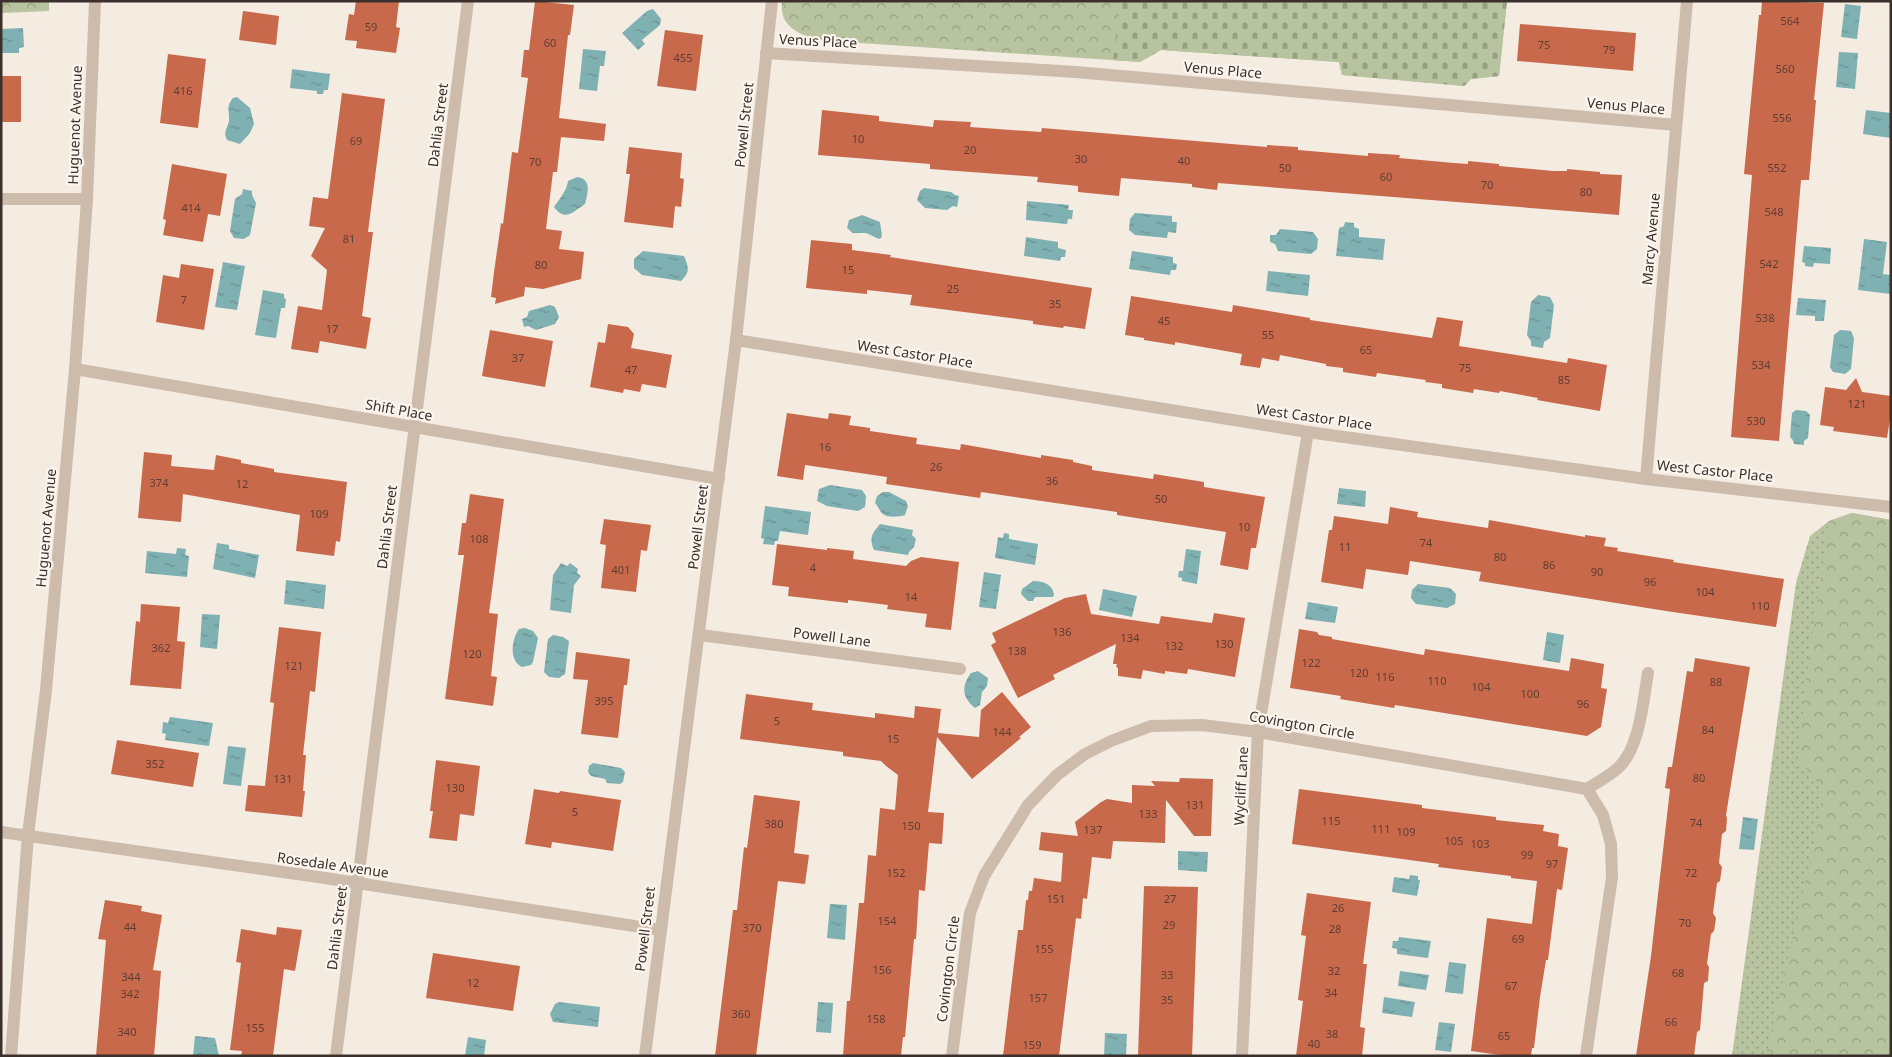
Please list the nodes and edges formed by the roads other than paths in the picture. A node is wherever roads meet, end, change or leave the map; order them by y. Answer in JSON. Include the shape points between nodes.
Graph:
{"nodes":[{"id":1,"x":95,"y":1,"type":"edge"},
{"id":2,"x":468,"y":1,"type":"edge"},
{"id":3,"x":772,"y":1,"type":"edge"},
{"id":4,"x":1686,"y":1,"type":"edge"},
{"id":5,"x":766,"y":53,"type":"junction"},
{"id":6,"x":1676,"y":125,"type":"junction"},
{"id":7,"x":1,"y":198,"type":"edge"},
{"id":8,"x":87,"y":199,"type":"junction"},
{"id":9,"x":736,"y":340,"type":"junction"},
{"id":10,"x":75,"y":369,"type":"junction"},
{"id":11,"x":415,"y":428,"type":"junction"},
{"id":12,"x":1308,"y":432,"type":"junction"},
{"id":13,"x":718,"y":479,"type":"junction"},
{"id":14,"x":1646,"y":479,"type":"junction"},
{"id":15,"x":1891,"y":507,"type":"edge"},
{"id":16,"x":700,"y":635,"type":"junction"},
{"id":17,"x":960,"y":669,"type":"dead end"},
{"id":18,"x":1648,"y":673,"type":"dead end"},
{"id":19,"x":1258,"y":732,"type":"junction"},
{"id":20,"x":1587,"y":790,"type":"junction"},
{"id":21,"x":1,"y":832,"type":"edge"},
{"id":22,"x":28,"y":835,"type":"junction"},
{"id":23,"x":358,"y":884,"type":"junction"},
{"id":24,"x":660,"y":930,"type":"junction"},
{"id":25,"x":11,"y":1056,"type":"edge"},
{"id":26,"x":336,"y":1056,"type":"edge"},
{"id":27,"x":645,"y":1056,"type":"edge"},
{"id":28,"x":952,"y":1056,"type":"edge"},
{"id":29,"x":1242,"y":1056,"type":"edge"},
{"id":30,"x":1586,"y":1056,"type":"edge"}],
"edges":[{"from":1,"to":8,"type":"street","name":"Huguenot Avenue"},
{"from":2,"to":11,"type":"street","name":"Dahlia Street"},
{"from":3,"to":5,"type":"street","name":"Powell Street"},
{"from":4,"to":6,"type":"street","name":"Marcy Avenue"},
{"from":5,"to":6,"type":"street","name":"Venus Place","via":[[1076,72]]},
{"from":5,"to":9,"type":"street","name":"Powell Street"},
{"from":6,"to":14,"type":"street","name":"Marcy Avenue"},
{"from":7,"to":8,"type":"street"},
{"from":8,"to":10,"type":"street","name":"Huguenot Avenue"},
{"from":9,"to":12,"type":"street","name":"West Castor Place"},
{"from":9,"to":13,"type":"street","name":"Powell Street"},
{"from":10,"to":11,"type":"street","name":"Shift Place"},
{"from":10,"to":22,"type":"street","name":"Huguenot Avenue","via":[[46,690]]},
{"from":11,"to":13,"type":"street","name":"Shift Place"},
{"from":11,"to":23,"type":"street","name":"Dahlia Street"},
{"from":12,"to":14,"type":"street","name":"West Castor Place"},
{"from":12,"to":19,"type":"street","name":"Wycliff Lane"},
{"from":13,"to":16,"type":"street","name":"Powell Street"},
{"from":14,"to":15,"type":"street","name":"West Castor Place"},
{"from":16,"to":17,"type":"street","name":"Powell Lane"},
{"from":16,"to":24,"type":"street","name":"Powell Street"},
{"from":18,"to":20,"type":"street","via":[[1636,736],[1629,752],[1619,767]]},
{"from":19,"to":20,"type":"street","name":"Covington Circle"},
{"from":19,"to":28,"type":"street","name":"Covington Circle","via":[[1202,725],[1151,726],[1085,754],[1057,775],[1032,801],[984,876],[970,913]]},
{"from":19,"to":29,"type":"street","name":"Wycliff Lane"},
{"from":20,"to":30,"type":"street","via":[[1603,815],[1612,844],[1612,877]]},
{"from":21,"to":22,"type":"street","name":"Rosedale Avenue"},
{"from":22,"to":23,"type":"street","name":"Rosedale Avenue"},
{"from":22,"to":25,"type":"street","name":"Huguenot Avenue"},
{"from":23,"to":24,"type":"street","name":"Rosedale Avenue"},
{"from":23,"to":26,"type":"street","name":"Dahlia Street"},
{"from":24,"to":27,"type":"street","name":"Powell Street"}]}
